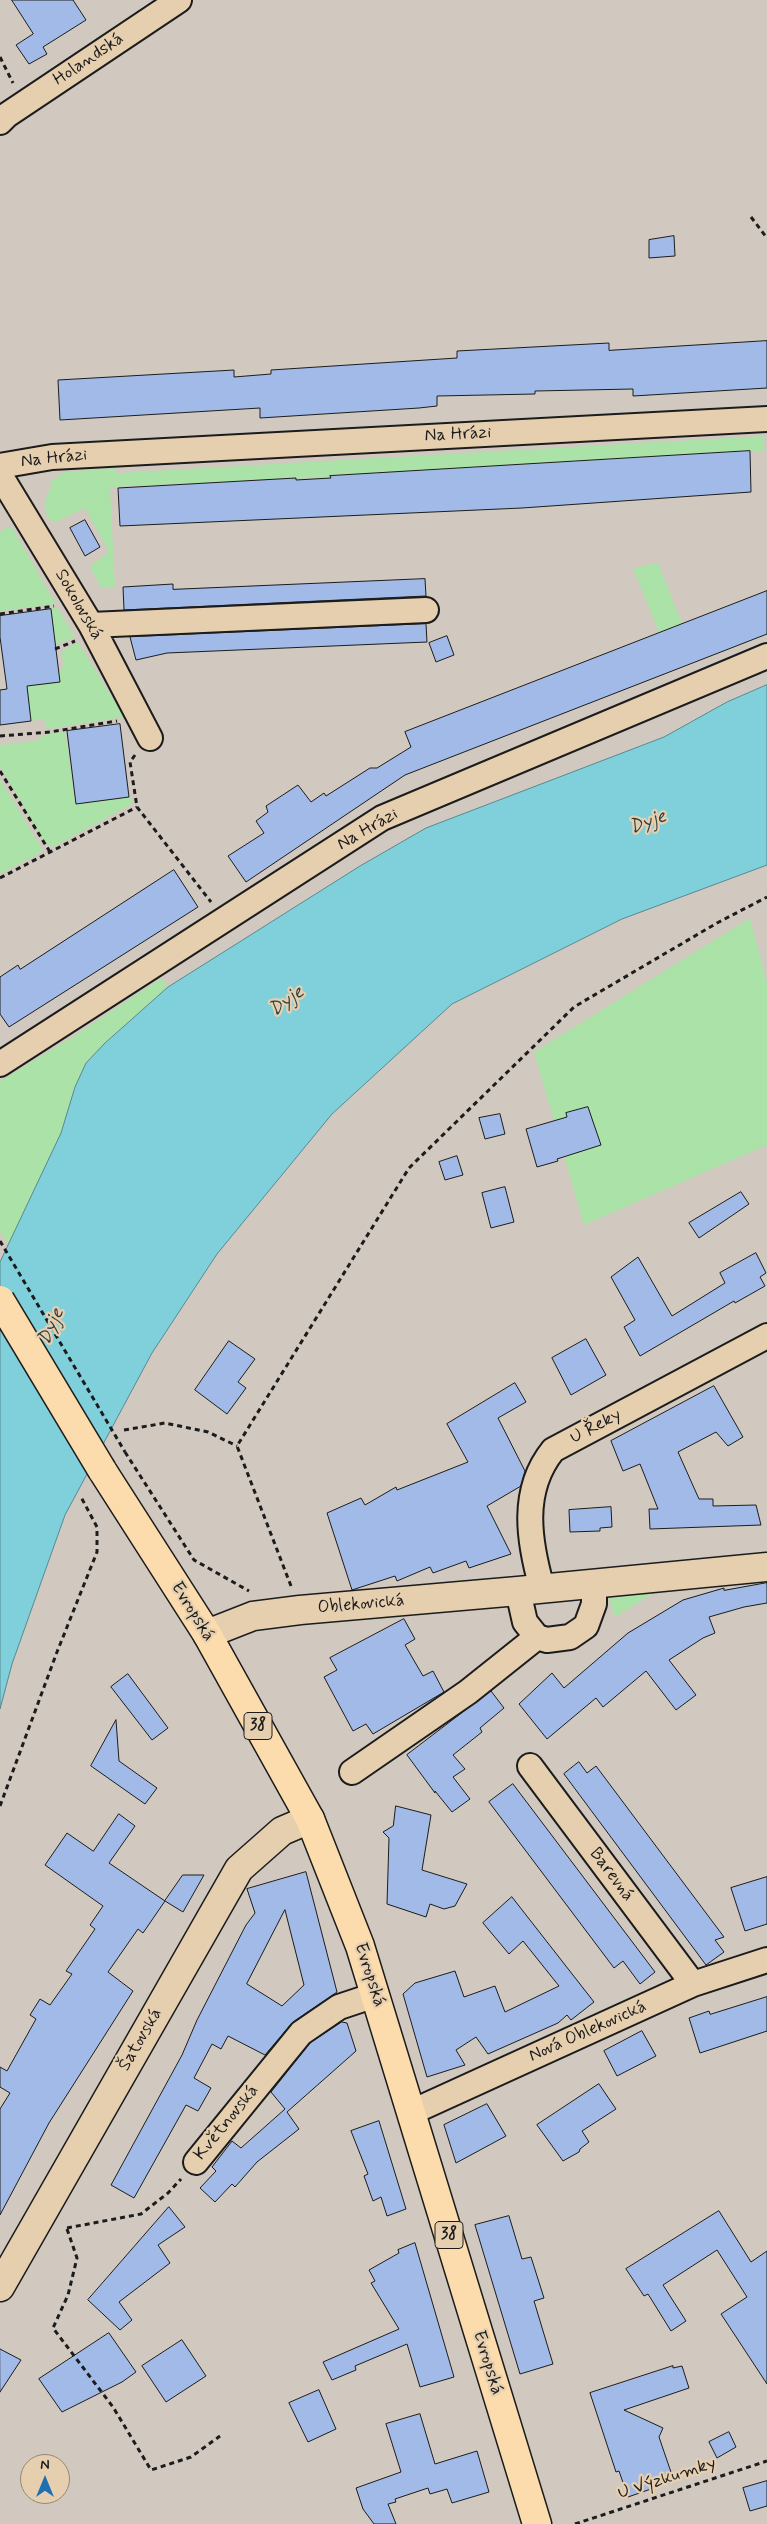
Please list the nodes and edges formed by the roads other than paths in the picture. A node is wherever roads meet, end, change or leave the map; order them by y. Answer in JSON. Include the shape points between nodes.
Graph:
{"nodes":[{"id":1,"x":179,"y":0,"type":"edge"},
{"id":2,"x":0,"y":122,"type":"edge"},
{"id":3,"x":767,"y":419,"type":"edge"},
{"id":4,"x":0,"y":466,"type":"edge"},
{"id":5,"x":0,"y":474,"type":"edge"},
{"id":6,"x":426,"y":610,"type":"dead end"},
{"id":7,"x":86,"y":631,"type":"junction"},
{"id":8,"x":767,"y":656,"type":"edge"},
{"id":9,"x":150,"y":738,"type":"road end"},
{"id":10,"x":0,"y":1064,"type":"edge"},
{"id":11,"x":0,"y":1300,"type":"edge"},
{"id":12,"x":767,"y":1336,"type":"edge"},
{"id":13,"x":767,"y":1567,"type":"edge"},
{"id":14,"x":594,"y":1582,"type":"junction"},
{"id":15,"x":530,"y":1590,"type":"junction"},
{"id":16,"x":207,"y":1634,"type":"junction"},
{"id":17,"x":537,"y":1637,"type":"junction"},
{"id":18,"x":530,"y":1766,"type":"dead end"},
{"id":19,"x":352,"y":1772,"type":"dead end"},
{"id":20,"x":310,"y":1819,"type":"junction"},
{"id":21,"x":767,"y":1960,"type":"edge"},
{"id":22,"x":693,"y":1984,"type":"junction"},
{"id":23,"x":375,"y":1995,"type":"junction"},
{"id":24,"x":412,"y":2112,"type":"junction"},
{"id":25,"x":196,"y":2162,"type":"road end"},
{"id":26,"x":0,"y":2288,"type":"edge"},
{"id":27,"x":537,"y":2524,"type":"edge"}],
"edges":[{"from":1,"to":2,"type":"street","name":"Holandská"},
{"from":3,"to":4,"type":"street","name":"Na Hrázi","via":[[52,457]]},
{"from":5,"to":7,"type":"street","name":"Sokolovská"},
{"from":6,"to":7,"type":"street"},
{"from":7,"to":9,"type":"street","name":"Sokolovská"},
{"from":8,"to":10,"type":"street","name":"Na Hrázi","via":[[382,818]]},
{"from":11,"to":16,"type":"main road","name":"Evropská","number":"38","bridge":true,"via":[[102,1470]]},
{"from":12,"to":15,"type":"street","name":"U Řeky","via":[[553,1450],[542,1464],[528,1520],[533,1554]]},
{"from":13,"to":14,"type":"main road","name":"Oblekovická"},
{"from":14,"to":15,"type":"main road","name":"Oblekovická"},
{"from":14,"to":17,"type":"street","via":[[594,1604],[586,1626],[570,1637],[547,1640]]},
{"from":15,"to":16,"type":"main road","name":"Oblekovická","via":[[253,1616]]},
{"from":15,"to":17,"type":"street","via":[[525,1622]]},
{"from":16,"to":20,"type":"main road","name":"Evropská","number":"38"},
{"from":17,"to":19,"type":"street","via":[[468,1692]]},
{"from":18,"to":22,"type":"street","name":"Barevná"},
{"from":20,"to":23,"type":"main road","name":"Evropská","number":"38","via":[[360,1946]]},
{"from":20,"to":26,"type":"main road","name":"Šatovská","via":[[282,1831],[239,1869]]},
{"from":21,"to":22,"type":"street","name":"Nová Oblekovická"},
{"from":22,"to":24,"type":"street","name":"Nová Oblekovická"},
{"from":23,"to":24,"type":"main road","name":"Evropská","number":"38"},
{"from":23,"to":25,"type":"street","name":"Květnovská","via":[[340,2006],[301,2032]]},
{"from":24,"to":27,"type":"main road","name":"Evropská","number":"38"}]}
